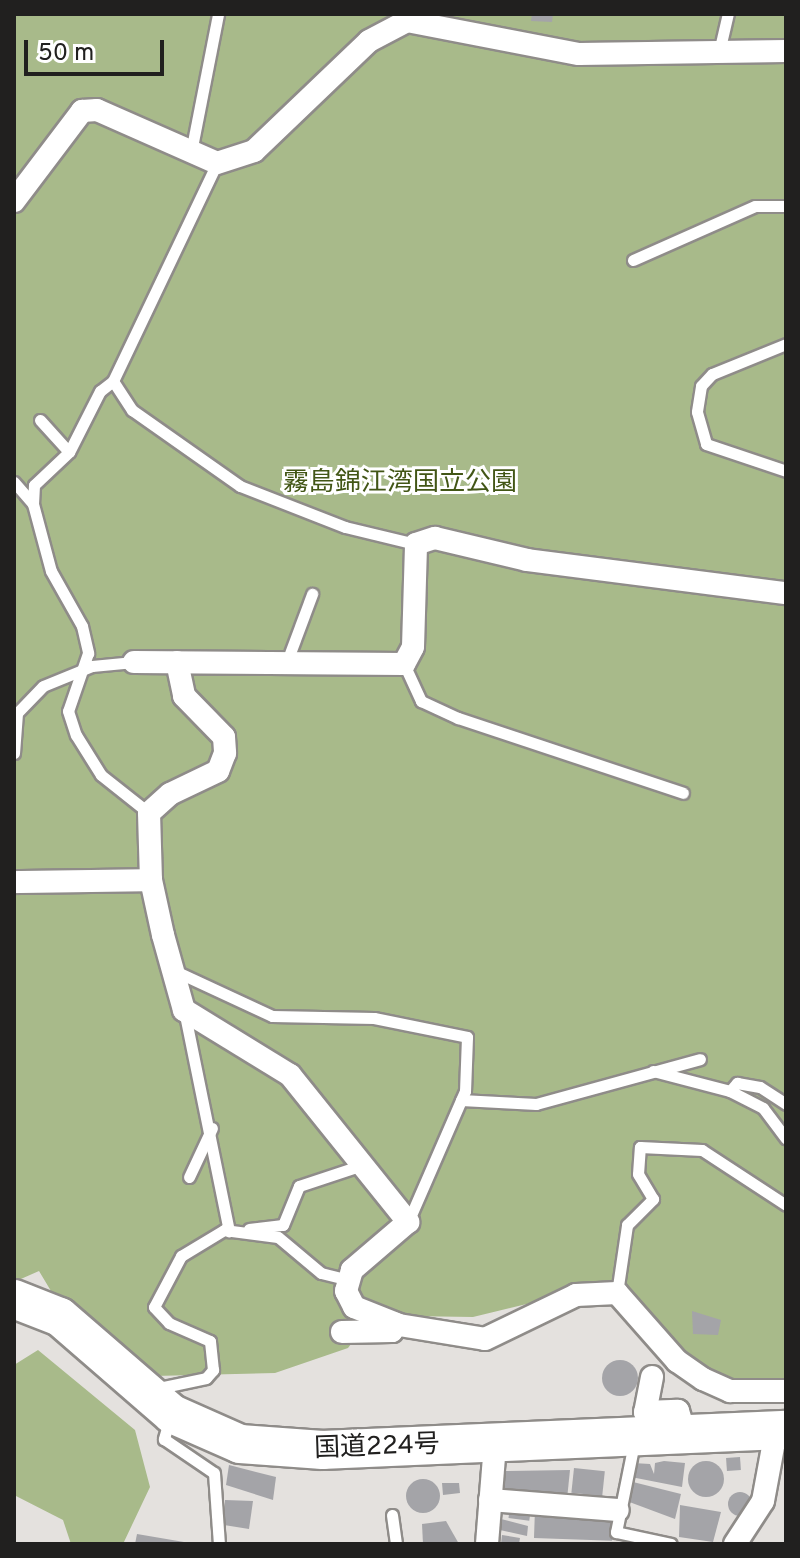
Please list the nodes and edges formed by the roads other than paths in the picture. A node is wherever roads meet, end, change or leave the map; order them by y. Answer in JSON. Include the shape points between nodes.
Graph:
{"nodes":[{"id":1,"x":218,"y":14,"type":"edge"},
{"id":2,"x":728,"y":14,"type":"edge"},
{"id":3,"x":786,"y":51,"type":"edge"},
{"id":4,"x":719,"y":52,"type":"junction"},
{"id":5,"x":190,"y":153,"type":"junction"},
{"id":6,"x":217,"y":163,"type":"junction"},
{"id":7,"x":14,"y":201,"type":"edge"},
{"id":8,"x":786,"y":206,"type":"edge"},
{"id":9,"x":633,"y":260,"type":"dead end"},
{"id":10,"x":786,"y":344,"type":"edge"},
{"id":11,"x":113,"y":381,"type":"junction"},
{"id":12,"x":40,"y":420,"type":"dead end"},
{"id":13,"x":69,"y":452,"type":"junction"},
{"id":14,"x":786,"y":471,"type":"edge"},
{"id":15,"x":14,"y":482,"type":"edge"},
{"id":16,"x":33,"y":504,"type":"junction"},
{"id":17,"x":416,"y":544,"type":"junction"},
{"id":18,"x":786,"y":593,"type":"edge"},
{"id":19,"x":312,"y":594,"type":"dead end"},
{"id":20,"x":134,"y":662,"type":"joint"},
{"id":21,"x":177,"y":662,"type":"junction"},
{"id":22,"x":286,"y":664,"type":"junction"},
{"id":23,"x":404,"y":664,"type":"junction"},
{"id":24,"x":83,"y":671,"type":"junction"},
{"id":25,"x":16,"y":713,"type":"edge"},
{"id":26,"x":14,"y":753,"type":"edge"},
{"id":27,"x":683,"y":793,"type":"dead end"},
{"id":28,"x":149,"y":813,"type":"junction"},
{"id":29,"x":151,"y":880,"type":"junction"},
{"id":30,"x":14,"y":882,"type":"edge"},
{"id":31,"x":173,"y":970,"type":"junction"},
{"id":32,"x":184,"y":1010,"type":"junction"},
{"id":33,"x":700,"y":1059,"type":"dead end"},
{"id":34,"x":653,"y":1071,"type":"junction"},
{"id":35,"x":730,"y":1091,"type":"junction"},
{"id":36,"x":461,"y":1100,"type":"junction"},
{"id":37,"x":786,"y":1104,"type":"edge"},
{"id":38,"x":212,"y":1127,"type":"junction"},
{"id":39,"x":786,"y":1138,"type":"edge"},
{"id":40,"x":362,"y":1165,"type":"junction"},
{"id":41,"x":189,"y":1177,"type":"dead end"},
{"id":42,"x":786,"y":1205,"type":"edge"},
{"id":43,"x":408,"y":1222,"type":"junction"},
{"id":44,"x":235,"y":1231,"type":"junction"},
{"id":45,"x":349,"y":1280,"type":"junction"},
{"id":46,"x":617,"y":1293,"type":"junction"},
{"id":47,"x":14,"y":1299,"type":"edge"},
{"id":48,"x":395,"y":1324,"type":"junction"},
{"id":49,"x":342,"y":1332,"type":"dead end"},
{"id":50,"x":652,"y":1377,"type":"dead end"},
{"id":51,"x":786,"y":1391,"type":"edge"},
{"id":52,"x":159,"y":1403,"type":"junction"},
{"id":53,"x":781,"y":1430,"type":"edge"},
{"id":54,"x":686,"y":1438,"type":"junction"},
{"id":55,"x":635,"y":1441,"type":"junction"},
{"id":56,"x":495,"y":1444,"type":"junction"},
{"id":57,"x":490,"y":1500,"type":"junction"},
{"id":58,"x":618,"y":1510,"type":"junction"},
{"id":59,"x":392,"y":1515,"type":"dead end"},
{"id":60,"x":219,"y":1544,"type":"edge"},
{"id":61,"x":396,"y":1544,"type":"edge"},
{"id":62,"x":487,"y":1544,"type":"edge"},
{"id":63,"x":671,"y":1544,"type":"edge"},
{"id":64,"x":735,"y":1544,"type":"edge"}],
"edges":[{"from":1,"to":5,"type":"lane"},
{"from":2,"to":4,"type":"lane"},
{"from":3,"to":4,"type":"street"},
{"from":4,"to":6,"type":"street","via":[[579,54],[407,21],[369,41],[254,151]]},
{"from":5,"to":6,"type":"street"},
{"from":5,"to":7,"type":"street","via":[[97,110],[82,111]]},
{"from":6,"to":11,"type":"lane"},
{"from":8,"to":9,"type":"lane","via":[[755,206]]},
{"from":10,"to":14,"type":"lane","via":[[712,374],[701,386],[697,412],[706,444]]},
{"from":11,"to":13,"type":"lane","via":[[100,391]]},
{"from":11,"to":17,"type":"lane","via":[[132,410],[240,486],[345,527]]},
{"from":12,"to":13,"type":"lane"},
{"from":13,"to":16,"type":"lane","via":[[34,485]]},
{"from":15,"to":16,"type":"lane"},
{"from":16,"to":24,"type":"lane","via":[[51,571],[82,626]]},
{"from":17,"to":18,"type":"street","via":[[435,538],[527,560]]},
{"from":17,"to":23,"type":"street","via":[[413,647]]},
{"from":19,"to":22,"type":"lane"},
{"from":20,"to":21,"type":"street"},
{"from":20,"to":24,"type":"lane"},
{"from":21,"to":22,"type":"street"},
{"from":21,"to":28,"type":"street","via":[[184,696],[224,737],[225,753],[218,771],[170,794]]},
{"from":22,"to":23,"type":"street"},
{"from":23,"to":27,"type":"lane","via":[[421,701]]},
{"from":24,"to":25,"type":"lane","via":[[43,686]]},
{"from":24,"to":28,"type":"lane","via":[[68,711],[76,735],[101,775]]},
{"from":25,"to":26,"type":"lane"},
{"from":28,"to":29,"type":"street"},
{"from":29,"to":30,"type":"street"},
{"from":29,"to":31,"type":"street"},
{"from":31,"to":32,"type":"street"},
{"from":31,"to":36,"type":"lane","via":[[272,1016],[454,1029],[470,1046]]},
{"from":32,"to":38,"type":"lane"},
{"from":32,"to":40,"type":"street","via":[[290,1075]]},
{"from":33,"to":34,"type":"lane"},
{"from":34,"to":35,"type":"lane"},
{"from":34,"to":36,"type":"lane","via":[[536,1104]]},
{"from":35,"to":37,"type":"lane","via":[[737,1083],[760,1087]]},
{"from":35,"to":39,"type":"lane","via":[[763,1108]]},
{"from":36,"to":43,"type":"lane"},
{"from":38,"to":41,"type":"lane"},
{"from":38,"to":44,"type":"lane"},
{"from":40,"to":43,"type":"street"},
{"from":40,"to":44,"type":"lane","via":[[299,1186],[283,1225]]},
{"from":42,"to":46,"type":"lane","via":[[702,1150],[640,1147],[638,1174],[653,1199],[627,1225]]},
{"from":43,"to":45,"type":"street"},
{"from":44,"to":45,"type":"lane","via":[[278,1237],[321,1273]]},
{"from":44,"to":52,"type":"lane","via":[[181,1256],[154,1307],[157,1316],[210,1341],[213,1370]]},
{"from":45,"to":48,"type":"street","via":[[354,1307]]},
{"from":46,"to":48,"type":"street","via":[[576,1295],[485,1339]]},
{"from":46,"to":51,"type":"street","via":[[677,1361],[703,1379],[730,1391]]},
{"from":47,"to":52,"type":"highway","name":"国道224号","via":[[60,1317]]},
{"from":48,"to":49,"type":"street","via":[[392,1331],[369,1335]]},
{"from":50,"to":54,"type":"street","via":[[645,1412],[678,1411]]},
{"from":52,"to":56,"type":"highway","name":"国道224号","via":[[240,1444],[281,1449]]},
{"from":52,"to":60,"type":"lane","via":[[164,1439],[214,1473]]},
{"from":53,"to":54,"type":"highway","name":"国道224号"},
{"from":53,"to":64,"type":"street","via":[[763,1501]]},
{"from":54,"to":55,"type":"highway","name":"国道224号"},
{"from":55,"to":56,"type":"highway","name":"国道224号"},
{"from":55,"to":58,"type":"lane"},
{"from":56,"to":57,"type":"street"},
{"from":57,"to":58,"type":"street"},
{"from":57,"to":62,"type":"street"},
{"from":58,"to":63,"type":"lane","via":[[616,1532]]},
{"from":59,"to":61,"type":"lane"}]}
